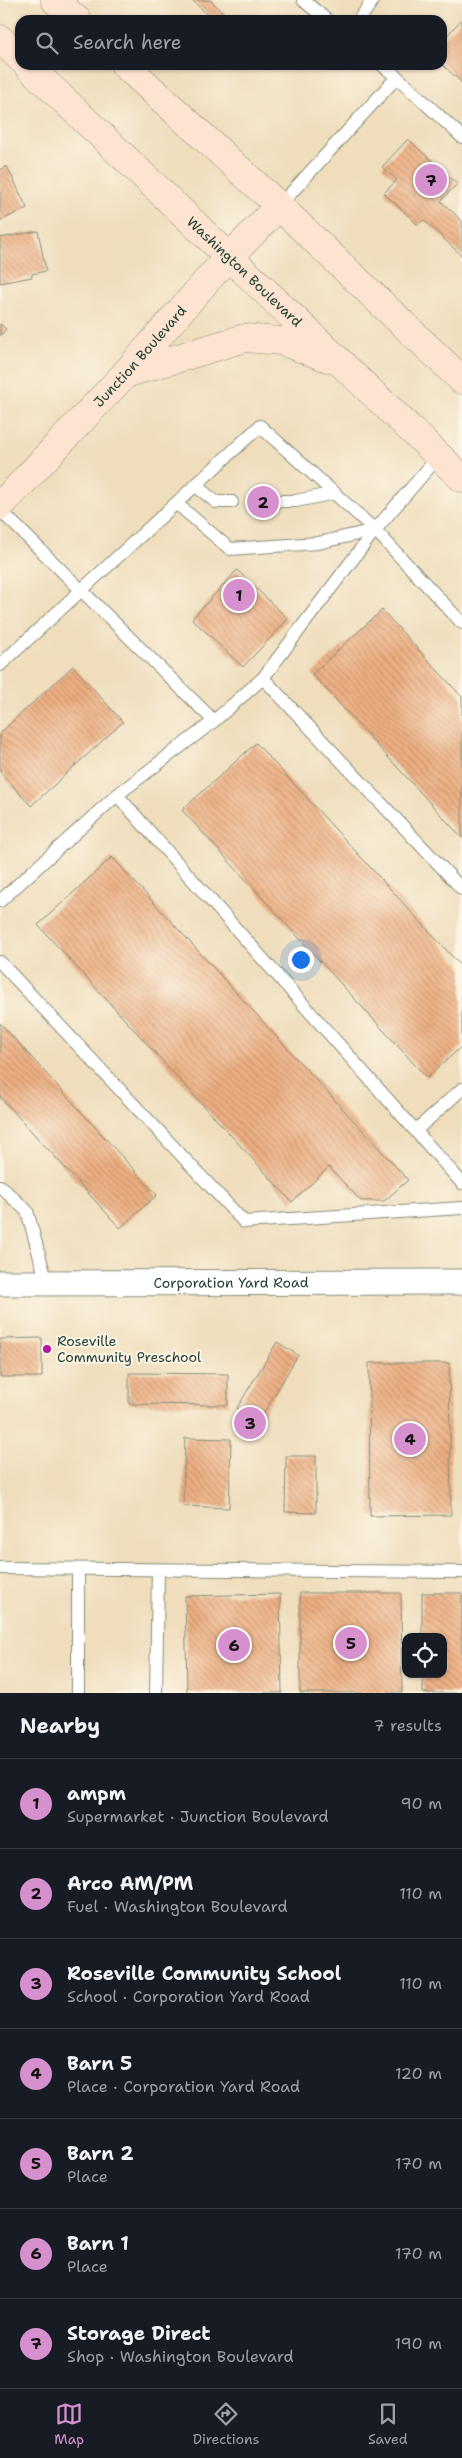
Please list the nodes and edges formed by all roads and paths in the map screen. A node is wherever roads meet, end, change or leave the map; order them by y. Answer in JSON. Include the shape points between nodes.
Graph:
{"nodes":[{"id":1,"x":55,"y":0,"type":"edge"},
{"id":2,"x":303,"y":0,"type":"edge"},
{"id":3,"x":373,"y":0,"type":"edge"},
{"id":4,"x":72,"y":15,"type":"edge"},
{"id":5,"x":322,"y":15,"type":"edge"},
{"id":6,"x":362,"y":15,"type":"edge"},
{"id":7,"x":0,"y":39,"type":"edge"},
{"id":8,"x":15,"y":53,"type":"edge"},
{"id":9,"x":32,"y":70,"type":"edge"},
{"id":10,"x":130,"y":70,"type":"edge"},
{"id":11,"x":388,"y":70,"type":"edge"},
{"id":12,"x":397,"y":77,"type":"junction"},
{"id":13,"x":462,"y":137,"type":"edge"},
{"id":14,"x":278,"y":206,"type":"junction"},
{"id":15,"x":228,"y":258,"type":"junction"},
{"id":16,"x":337,"y":361,"type":"junction"},
{"id":17,"x":125,"y":374,"type":"junction"},
{"id":18,"x":462,"y":380,"type":"edge"},
{"id":19,"x":439,"y":456,"type":"junction"},
{"id":20,"x":462,"y":478,"type":"edge"},
{"id":21,"x":196,"y":486,"type":"junction"},
{"id":22,"x":335,"y":493,"type":"junction"},
{"id":23,"x":272,"y":501,"type":"dead end"},
{"id":24,"x":232,"y":502,"type":"dead end"},
{"id":25,"x":177,"y":504,"type":"junction"},
{"id":26,"x":0,"y":508,"type":"edge"},
{"id":27,"x":375,"y":530,"type":"junction"},
{"id":28,"x":82,"y":591,"type":"junction"},
{"id":29,"x":462,"y":623,"type":"edge"},
{"id":30,"x":0,"y":666,"type":"edge"},
{"id":31,"x":263,"y":678,"type":"junction"},
{"id":32,"x":214,"y":721,"type":"junction"},
{"id":33,"x":116,"y":795,"type":"junction"},
{"id":34,"x":462,"y":889,"type":"edge"},
{"id":35,"x":0,"y":901,"type":"edge"},
{"id":36,"x":0,"y":962,"type":"edge"},
{"id":37,"x":462,"y":1089,"type":"edge"},
{"id":38,"x":416,"y":1130,"type":"junction"},
{"id":39,"x":462,"y":1183,"type":"edge"},
{"id":40,"x":0,"y":1186,"type":"edge"},
{"id":41,"x":462,"y":1208,"type":"edge"},
{"id":42,"x":462,"y":1282,"type":"edge"},
{"id":43,"x":0,"y":1283,"type":"edge"},
{"id":44,"x":47,"y":1283,"type":"junction"},
{"id":45,"x":0,"y":1568,"type":"edge"},
{"id":46,"x":78,"y":1569,"type":"junction"},
{"id":47,"x":158,"y":1570,"type":"junction"},
{"id":48,"x":462,"y":1572,"type":"edge"},
{"id":49,"x":78,"y":1693,"type":"edge"},
{"id":50,"x":156,"y":1693,"type":"edge"}],
"edges":[{"from":1,"to":4,"type":"main road"},
{"from":2,"to":5,"type":"lane"},
{"from":3,"to":6,"type":"lane"},
{"from":7,"to":8,"type":"main road"},
{"from":9,"to":15,"type":"main road","name":"Washington Boulevard"},
{"from":10,"to":14,"type":"main road"},
{"from":11,"to":12,"type":"lane"},
{"from":12,"to":13,"type":"lane"},
{"from":12,"to":14,"type":"lane"},
{"from":14,"to":15,"type":"main road","name":"Junction Boulevard"},
{"from":14,"to":18,"type":"main road"},
{"from":15,"to":16,"type":"main road","name":"Washington Boulevard"},
{"from":15,"to":17,"type":"main road","name":"Junction Boulevard"},
{"from":16,"to":17,"type":"main road","via":[[281,341],[245,338]]},
{"from":16,"to":19,"type":"main road","name":"Washington Boulevard"},
{"from":17,"to":26,"type":"main road","name":"Junction Boulevard"},
{"from":19,"to":20,"type":"main road","name":"Washington Boulevard"},
{"from":19,"to":27,"type":"lane"},
{"from":21,"to":22,"type":"lane","via":[[260,426]]},
{"from":21,"to":24,"type":"lane","via":[[216,502]]},
{"from":21,"to":25,"type":"lane"},
{"from":22,"to":23,"type":"lane","via":[[296,501]]},
{"from":22,"to":27,"type":"lane"},
{"from":25,"to":27,"type":"lane","via":[[230,548],[318,543]]},
{"from":25,"to":28,"type":"lane"},
{"from":26,"to":28,"type":"lane"},
{"from":27,"to":29,"type":"lane"},
{"from":27,"to":31,"type":"lane"},
{"from":28,"to":30,"type":"lane"},
{"from":28,"to":32,"type":"lane"},
{"from":31,"to":32,"type":"lane"},
{"from":31,"to":34,"type":"lane"},
{"from":32,"to":33,"type":"lane"},
{"from":33,"to":35,"type":"lane"},
{"from":33,"to":38,"type":"lane"},
{"from":36,"to":41,"type":"lane","via":[[244,1222]]},
{"from":37,"to":38,"type":"lane"},
{"from":38,"to":39,"type":"lane"},
{"from":40,"to":44,"type":"lane","via":[[27,1211]]},
{"from":42,"to":44,"type":"street","name":"Corporation Yard Road"},
{"from":43,"to":44,"type":"street","name":"Corporation Yard Road"},
{"from":45,"to":46,"type":"lane"},
{"from":46,"to":47,"type":"lane"},
{"from":46,"to":49,"type":"lane"},
{"from":47,"to":48,"type":"lane"},
{"from":47,"to":50,"type":"lane"}]}
